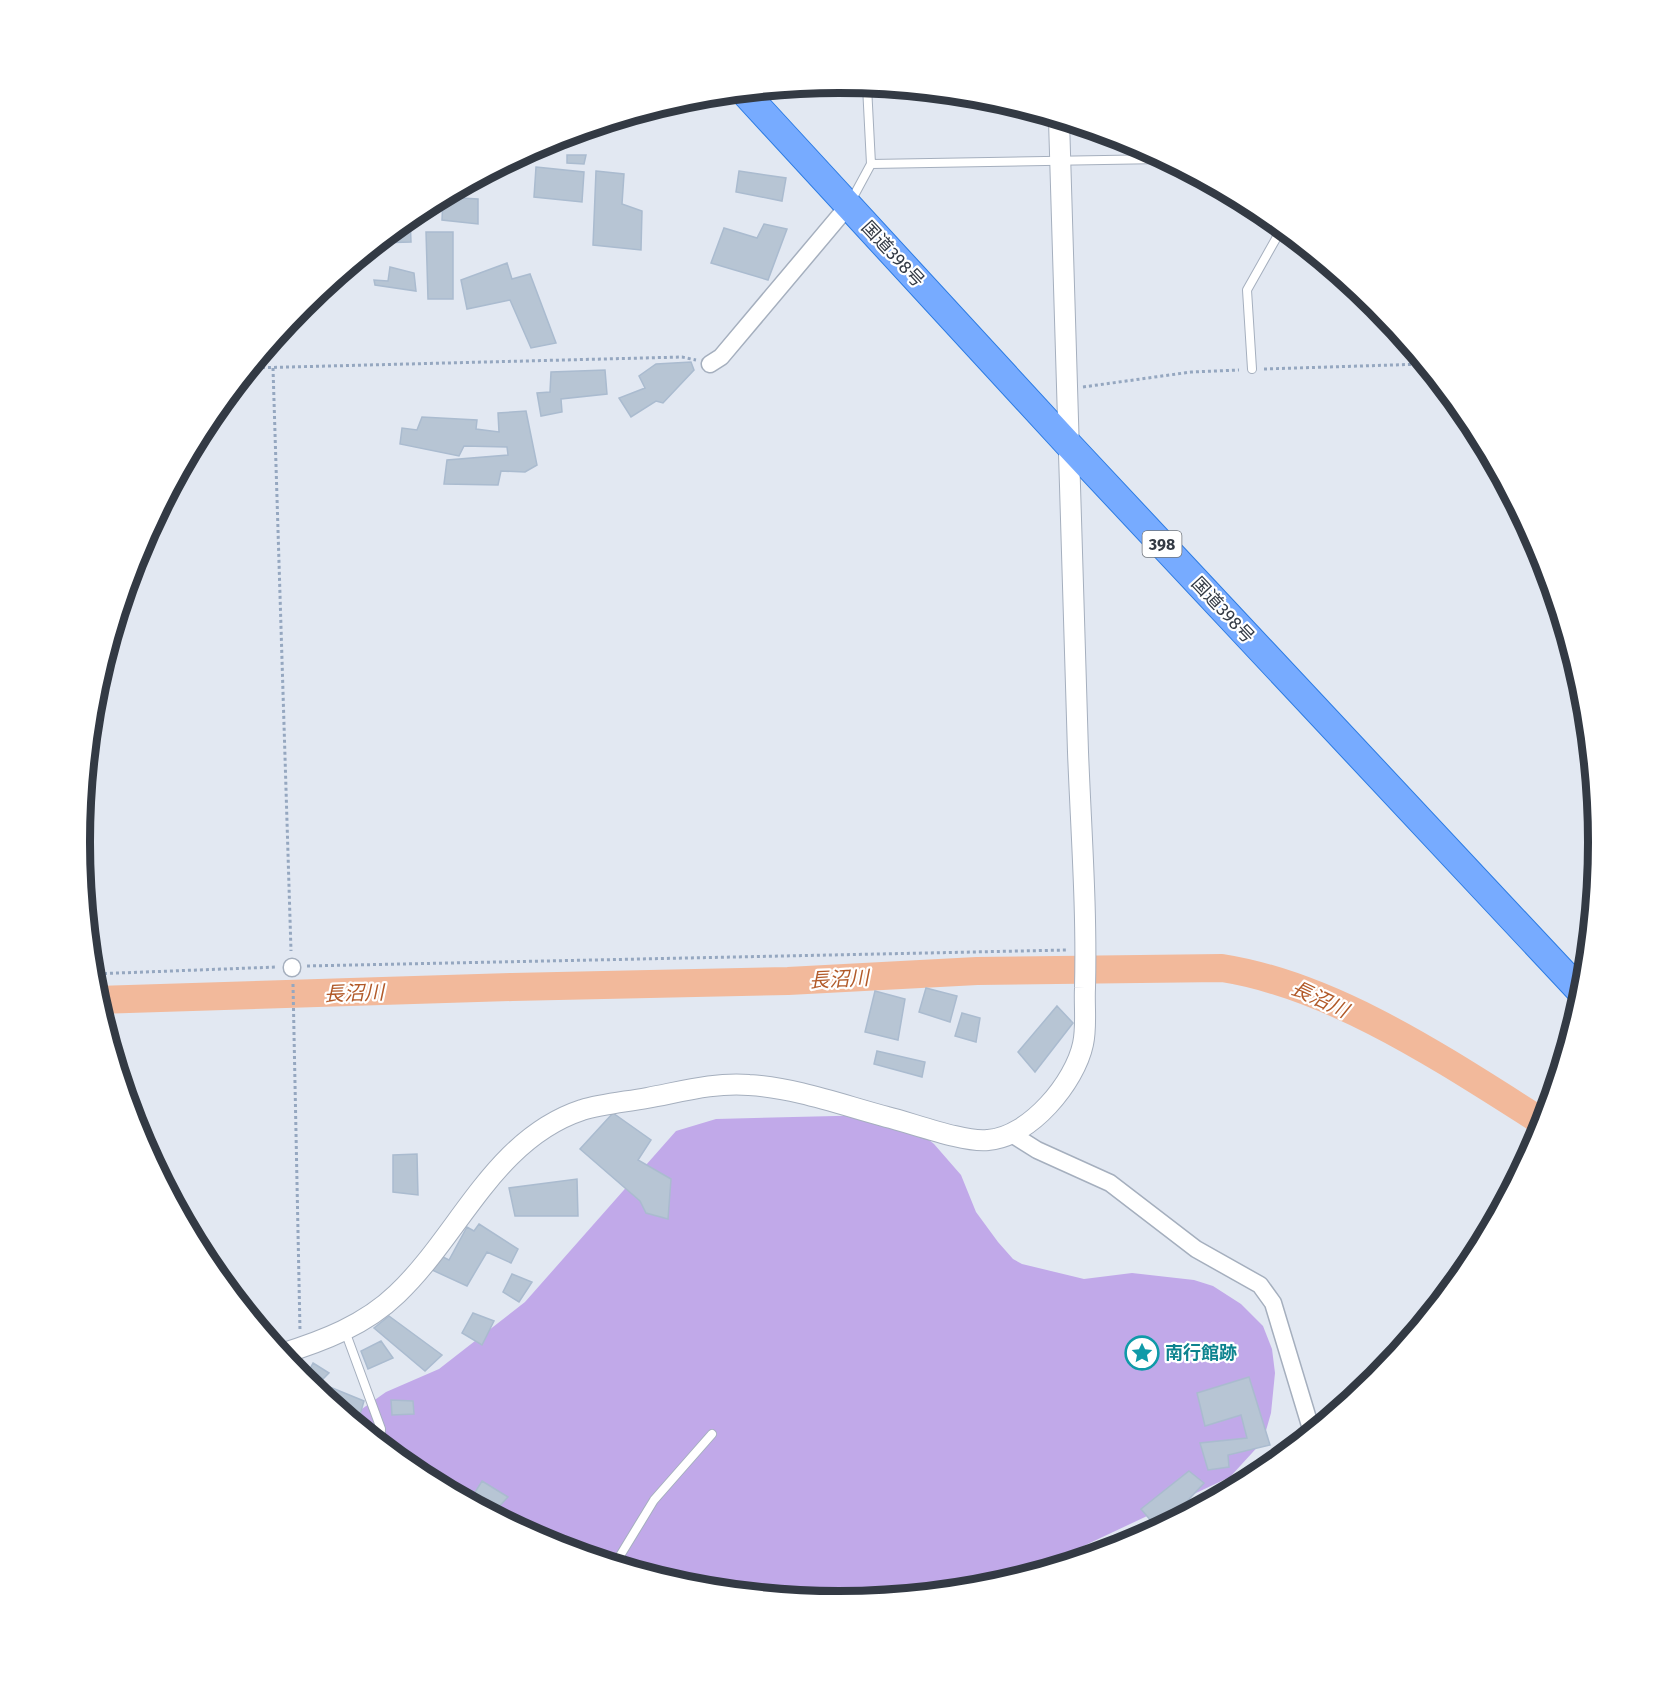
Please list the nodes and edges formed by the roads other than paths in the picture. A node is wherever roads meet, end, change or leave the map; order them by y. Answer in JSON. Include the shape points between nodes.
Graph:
{"nodes":[{"id":1,"x":867,"y":94,"type":"edge"},
{"id":2,"x":750,"y":99,"type":"edge"},
{"id":3,"x":1059,"y":127,"type":"edge"},
{"id":4,"x":1060,"y":159,"type":"junction"},
{"id":5,"x":1144,"y":159,"type":"edge"},
{"id":6,"x":871,"y":164,"type":"junction"},
{"id":7,"x":848,"y":206,"type":"junction"},
{"id":8,"x":1278,"y":236,"type":"edge"},
{"id":9,"x":710,"y":363,"type":"road end"},
{"id":10,"x":1252,"y":369,"type":"dead end"},
{"id":11,"x":1067,"y":443,"type":"junction"},
{"id":12,"x":1575,"y":985,"type":"edge"},
{"id":13,"x":1010,"y":1133,"type":"junction"},
{"id":14,"x":344,"y":1330,"type":"junction"},
{"id":15,"x":290,"y":1351,"type":"edge"},
{"id":16,"x":1310,"y":1425,"type":"edge"},
{"id":17,"x":712,"y":1434,"type":"dead end"},
{"id":18,"x":381,"y":1435,"type":"edge"},
{"id":19,"x":619,"y":1558,"type":"edge"}],
"edges":[{"from":1,"to":6,"type":"lane"},
{"from":2,"to":7,"type":"highway","name":"国道398号","number":"398"},
{"from":3,"to":4,"type":"street"},
{"from":4,"to":5,"type":"lane"},
{"from":4,"to":6,"type":"lane"},
{"from":4,"to":11,"type":"street"},
{"from":6,"to":7,"type":"lane"},
{"from":7,"to":9,"type":"street","via":[[721,357]]},
{"from":7,"to":11,"type":"highway","name":"国道398号","number":"398"},
{"from":8,"to":10,"type":"lane","via":[[1247,290]]},
{"from":11,"to":12,"type":"highway","name":"国道398号","number":"398"},
{"from":11,"to":13,"type":"street","via":[[1086,950],[1083,1045],[1063,1089],[1027,1123]]},
{"from":13,"to":14,"type":"street","via":[[988,1140],[966,1137],[748,1084],[713,1086],[584,1109],[527,1139],[399,1292]]},
{"from":13,"to":16,"type":"street","via":[[1037,1150],[1110,1183],[1196,1249],[1260,1285],[1273,1303]]},
{"from":14,"to":15,"type":"street"},
{"from":14,"to":18,"type":"lane"},
{"from":17,"to":19,"type":"lane","via":[[654,1500]]}]}
